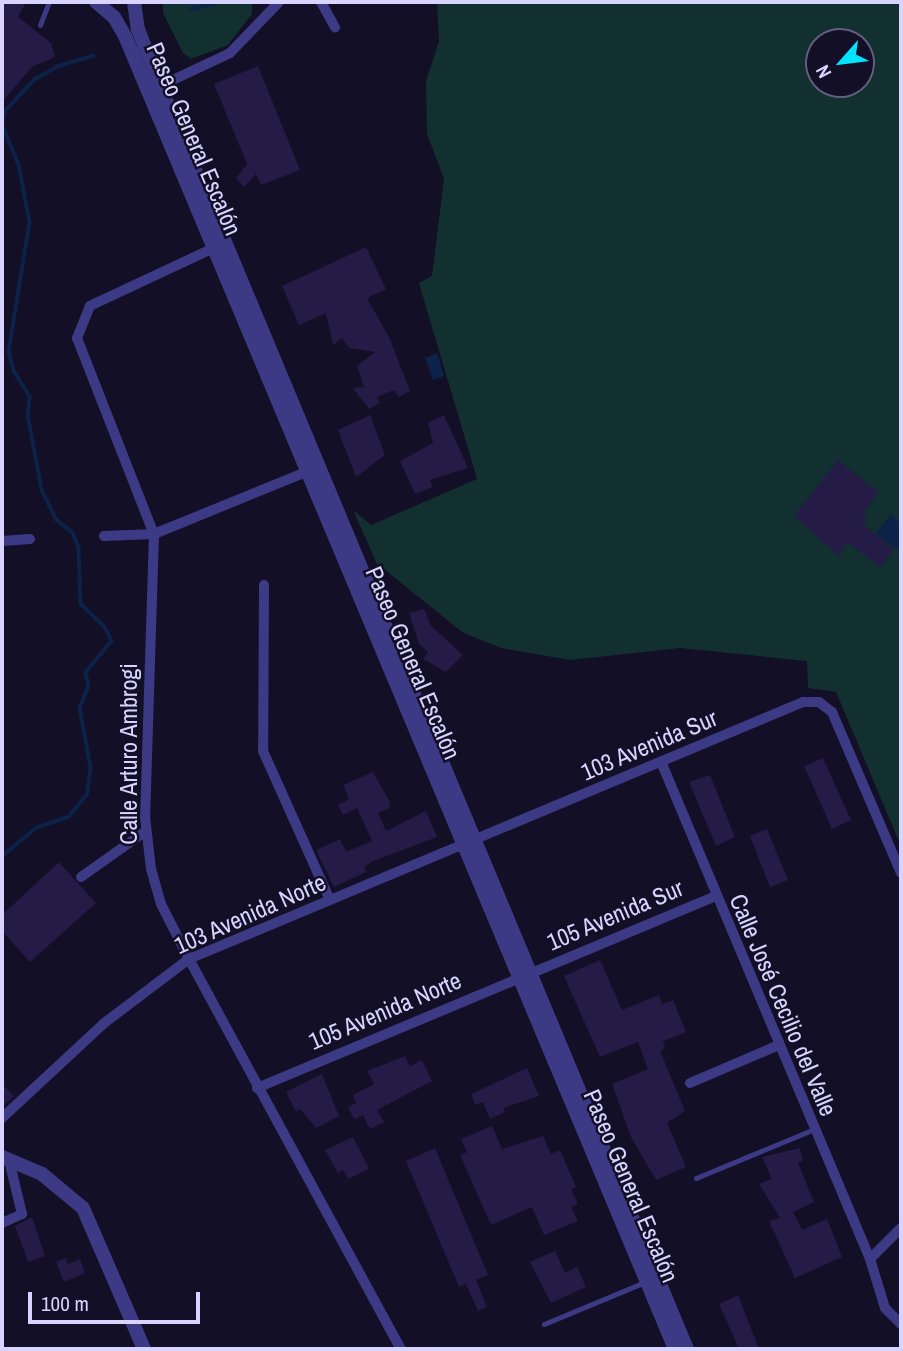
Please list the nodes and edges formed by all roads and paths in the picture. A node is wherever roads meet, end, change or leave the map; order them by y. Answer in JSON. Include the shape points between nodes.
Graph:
{"nodes":[{"id":1,"x":49,"y":2,"type":"edge"},
{"id":2,"x":96,"y":2,"type":"edge"},
{"id":3,"x":134,"y":2,"type":"edge"},
{"id":4,"x":279,"y":2,"type":"edge"},
{"id":5,"x":321,"y":2,"type":"edge"},
{"id":6,"x":40,"y":25,"type":"dead end"},
{"id":7,"x":335,"y":27,"type":"dead end"},
{"id":8,"x":160,"y":86,"type":"junction"},
{"id":9,"x":220,"y":245,"type":"junction"},
{"id":10,"x":313,"y":469,"type":"junction"},
{"id":11,"x":154,"y":534,"type":"junction"},
{"id":12,"x":104,"y":536,"type":"dead end"},
{"id":13,"x":30,"y":539,"type":"dead end"},
{"id":14,"x":2,"y":541,"type":"edge"},
{"id":15,"x":264,"y":585,"type":"dead end"},
{"id":16,"x":662,"y":764,"type":"junction"},
{"id":17,"x":146,"y":831,"type":"junction"},
{"id":18,"x":469,"y":841,"type":"junction"},
{"id":19,"x":901,"y":873,"type":"edge"},
{"id":20,"x":81,"y":877,"type":"dead end"},
{"id":21,"x":715,"y":896,"type":"junction"},
{"id":22,"x":330,"y":900,"type":"junction"},
{"id":23,"x":189,"y":959,"type":"junction"},
{"id":24,"x":525,"y":975,"type":"junction"},
{"id":25,"x":779,"y":1045,"type":"junction"},
{"id":26,"x":690,"y":1083,"type":"dead end"},
{"id":27,"x":257,"y":1088,"type":"junction"},
{"id":28,"x":2,"y":1118,"type":"edge"},
{"id":29,"x":812,"y":1130,"type":"junction"},
{"id":30,"x":5,"y":1158,"type":"edge"},
{"id":31,"x":696,"y":1178,"type":"dead end"},
{"id":32,"x":2,"y":1223,"type":"edge"},
{"id":33,"x":901,"y":1228,"type":"edge"},
{"id":34,"x":870,"y":1259,"type":"junction"},
{"id":35,"x":652,"y":1279,"type":"junction"},
{"id":36,"x":544,"y":1324,"type":"dead end"},
{"id":37,"x":901,"y":1324,"type":"edge"},
{"id":38,"x":141,"y":1348,"type":"edge"},
{"id":39,"x":401,"y":1349,"type":"edge"},
{"id":40,"x":675,"y":1349,"type":"edge"},
{"id":41,"x":687,"y":1349,"type":"edge"}],
"edges":[{"from":1,"to":6,"type":"lane"},
{"from":2,"to":9,"type":"street","name":"Paseo General Escalón","via":[[125,36]]},
{"from":3,"to":8,"type":"street","name":"Paseo General Escalón","via":[[138,29]]},
{"from":4,"to":8,"type":"street","via":[[230,53]]},
{"from":5,"to":7,"type":"street"},
{"from":8,"to":9,"type":"street","name":"Paseo General Escalón"},
{"from":9,"to":10,"type":"street","name":"Paseo General Escalón"},
{"from":9,"to":11,"type":"street","name":"Calle Arturo Ambrogi","via":[[108,294],[90,306],[80,323],[79,351],[128,459]]},
{"from":10,"to":11,"type":"street"},
{"from":10,"to":18,"type":"street","name":"Paseo General Escalón"},
{"from":11,"to":12,"type":"street"},
{"from":11,"to":17,"type":"street","name":"Calle Arturo Ambrogi"},
{"from":13,"to":14,"type":"street"},
{"from":15,"to":22,"type":"street","via":[[263,751]]},
{"from":16,"to":18,"type":"street","name":"103 Avenida Sur"},
{"from":16,"to":19,"type":"street","name":"103 Avenida Sur","via":[[807,701],[822,703],[834,716]]},
{"from":16,"to":21,"type":"street","name":"Calle José Cecilio del Valle"},
{"from":17,"to":20,"type":"street"},
{"from":17,"to":23,"type":"street","name":"Calle Arturo Ambrogi","via":[[155,889]]},
{"from":18,"to":22,"type":"street","name":"103 Avenida Norte"},
{"from":18,"to":24,"type":"street","name":"Paseo General Escalón"},
{"from":21,"to":24,"type":"street","name":"105 Avenida Sur"},
{"from":21,"to":25,"type":"street","name":"Calle José Cecilio del Valle"},
{"from":22,"to":23,"type":"street","name":"103 Avenida Norte"},
{"from":23,"to":27,"type":"street","name":"Calle Arturo Ambrogi"},
{"from":23,"to":28,"type":"street","name":"103 Avenida Norte","via":[[103,1024]]},
{"from":24,"to":27,"type":"street","name":"105 Avenida Norte"},
{"from":24,"to":35,"type":"street","name":"Paseo General Escalón"},
{"from":25,"to":26,"type":"street"},
{"from":25,"to":29,"type":"street","name":"Calle José Cecilio del Valle"},
{"from":27,"to":39,"type":"street","name":"Calle Arturo Ambrogi"},
{"from":29,"to":31,"type":"lane"},
{"from":29,"to":34,"type":"street","name":"Calle José Cecilio del Valle"},
{"from":30,"to":32,"type":"street","via":[[22,1214]]},
{"from":30,"to":38,"type":"street","via":[[60,1185],[83,1208]]},
{"from":33,"to":34,"type":"street"},
{"from":34,"to":37,"type":"street","name":"Calle José Cecilio del Valle","via":[[885,1308]]},
{"from":35,"to":36,"type":"lane"},
{"from":35,"to":40,"type":"street","name":"Paseo General Escalón"},
{"from":35,"to":41,"type":"street","name":"Paseo General Escalón"}]}
